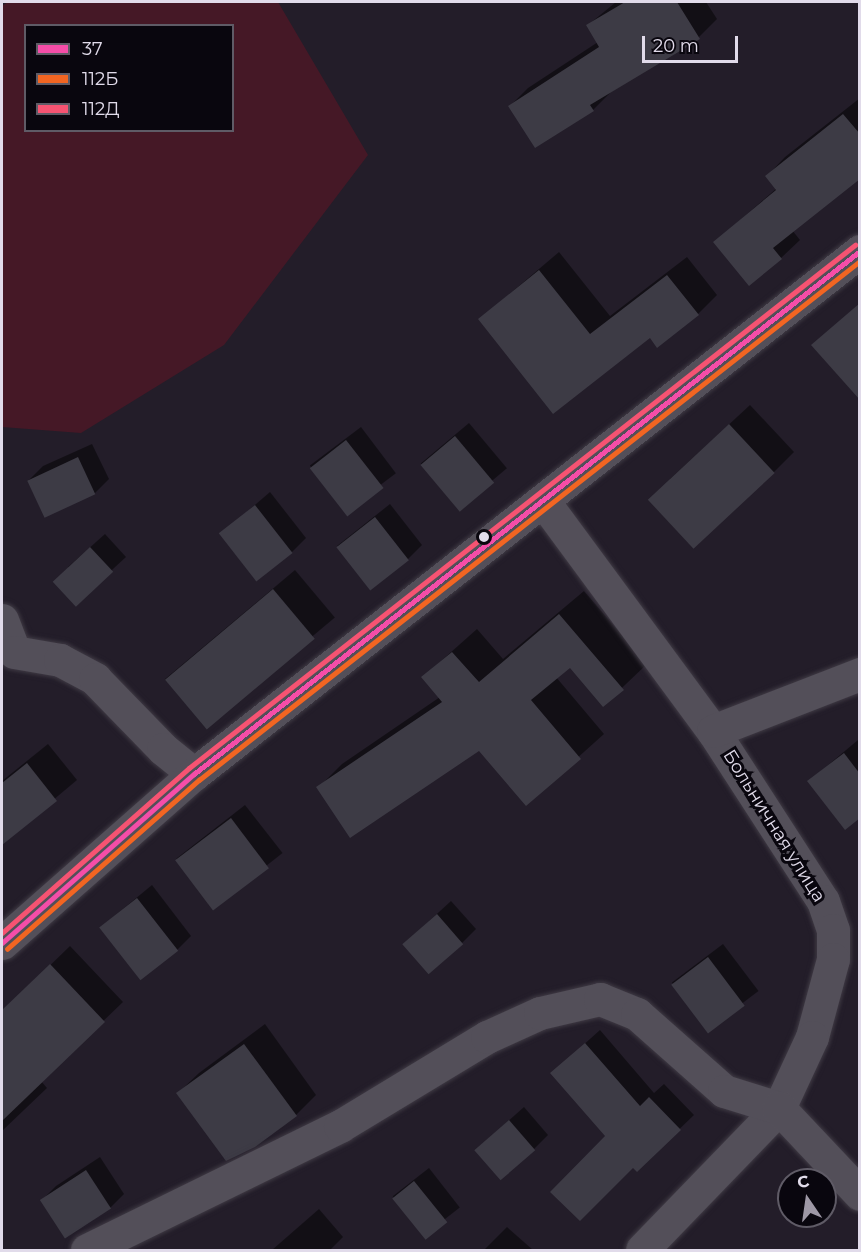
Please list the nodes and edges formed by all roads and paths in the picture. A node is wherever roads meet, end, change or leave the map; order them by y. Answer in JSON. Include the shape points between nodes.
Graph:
{"nodes":[{"id":1,"x":860,"y":251,"type":"edge"},
{"id":2,"x":544,"y":502,"type":"junction"},
{"id":3,"x":2,"y":620,"type":"edge"},
{"id":4,"x":8,"y":653,"type":"edge"},
{"id":5,"x":860,"y":674,"type":"edge"},
{"id":6,"x":713,"y":731,"type":"junction"},
{"id":7,"x":194,"y":774,"type":"junction"},
{"id":8,"x":2,"y":943,"type":"edge"},
{"id":9,"x":779,"y":1108,"type":"junction"},
{"id":10,"x":860,"y":1194,"type":"edge"},
{"id":11,"x":87,"y":1251,"type":"edge"},
{"id":12,"x":642,"y":1251,"type":"edge"}],
"edges":[{"from":1,"to":2,"type":"street"},
{"from":2,"to":6,"type":"street","name":"Больничная улица"},
{"from":2,"to":7,"type":"street"},
{"from":3,"to":4,"type":"street"},
{"from":4,"to":7,"type":"street","via":[[60,660],[95,679],[163,749]]},
{"from":5,"to":6,"type":"street"},
{"from":6,"to":9,"type":"street","name":"Больничная улица","via":[[823,901],[833,930],[833,959],[812,1037]]},
{"from":7,"to":8,"type":"street"},
{"from":9,"to":10,"type":"street"},
{"from":9,"to":11,"type":"street","via":[[724,1091],[637,1014],[600,999],[540,1013],[487,1037],[340,1126]]},
{"from":9,"to":12,"type":"street","name":"Больничная улица"}]}
